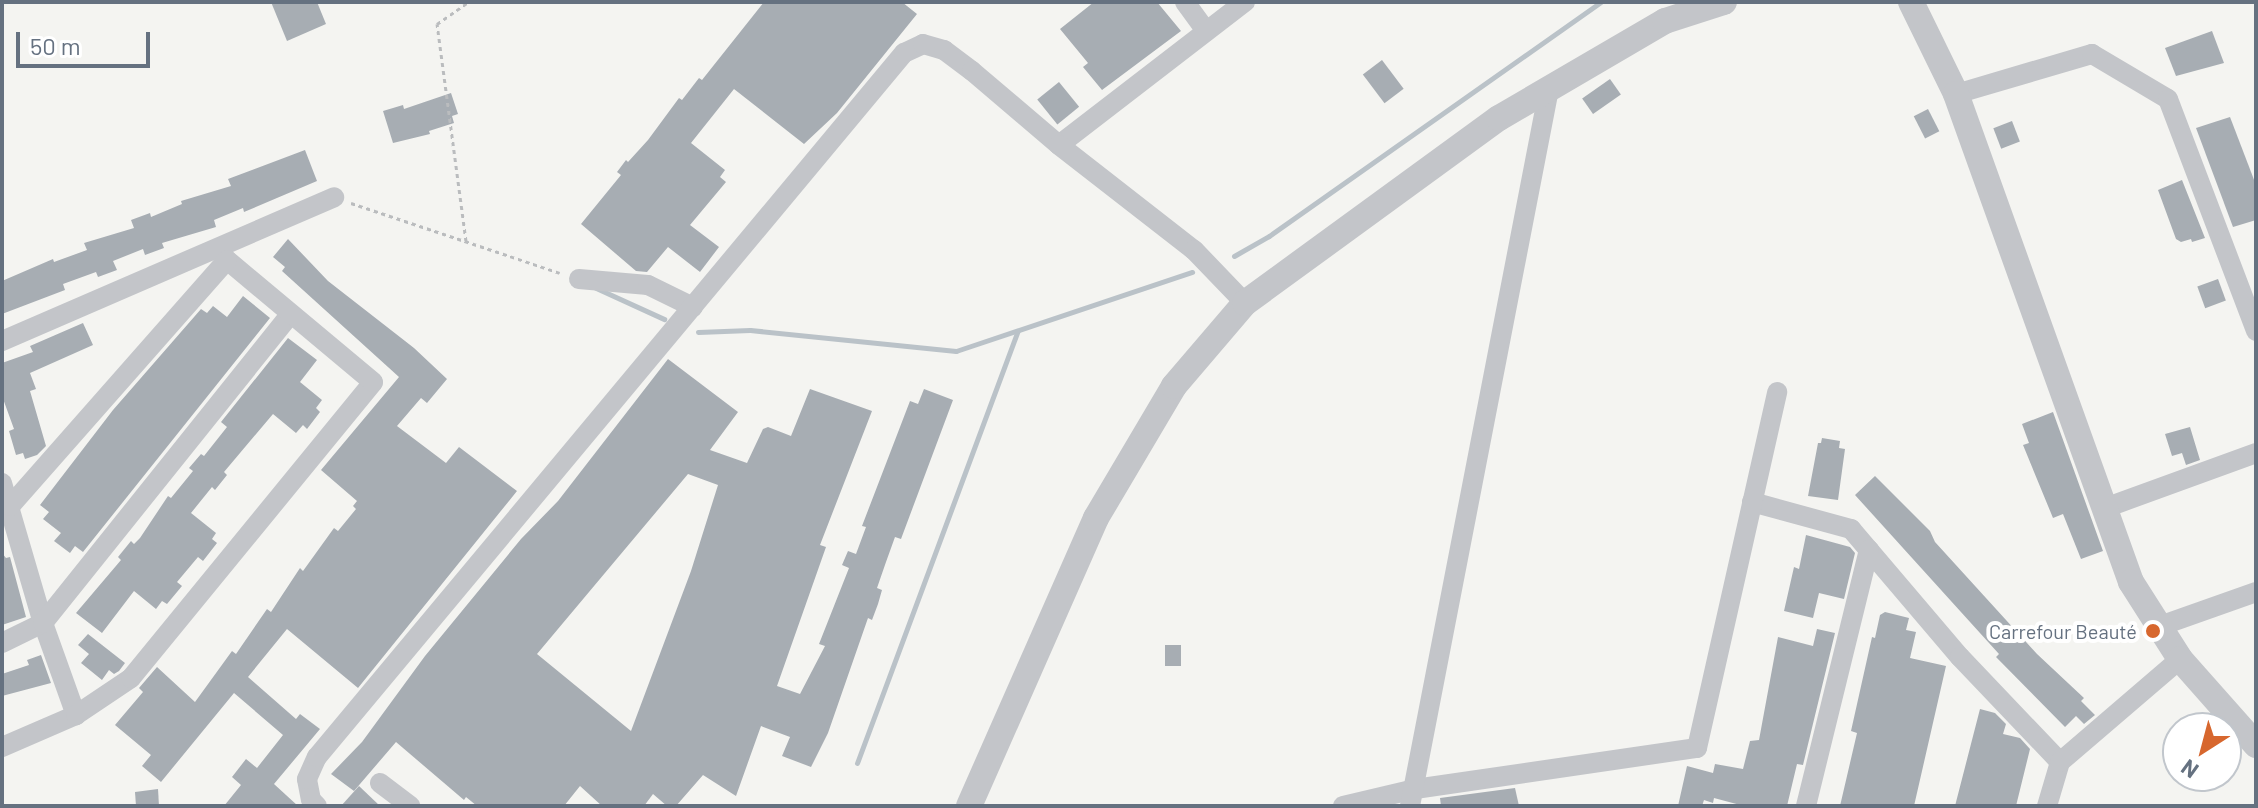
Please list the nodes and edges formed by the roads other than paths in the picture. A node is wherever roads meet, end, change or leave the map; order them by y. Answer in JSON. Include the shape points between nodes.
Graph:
{"nodes":[{"id":1,"x":1185,"y":2,"type":"edge"},
{"id":2,"x":1245,"y":2,"type":"edge"},
{"id":3,"x":1724,"y":2,"type":"edge"},
{"id":4,"x":1911,"y":2,"type":"edge"},
{"id":5,"x":1206,"y":31,"type":"junction"},
{"id":6,"x":1549,"y":89,"type":"junction"},
{"id":7,"x":1956,"y":94,"type":"junction"},
{"id":8,"x":1059,"y":145,"type":"junction"},
{"id":9,"x":334,"y":197,"type":"road end"},
{"id":10,"x":579,"y":279,"type":"road end"},
{"id":11,"x":1245,"y":303,"type":"junction"},
{"id":12,"x":693,"y":307,"type":"junction"},
{"id":13,"x":290,"y":315,"type":"junction"},
{"id":14,"x":2256,"y":331,"type":"edge"},
{"id":15,"x":2,"y":341,"type":"edge"},
{"id":16,"x":1777,"y":392,"type":"dead end"},
{"id":17,"x":2256,"y":453,"type":"edge"},
{"id":18,"x":2,"y":483,"type":"edge"},
{"id":19,"x":1752,"y":502,"type":"junction"},
{"id":20,"x":10,"y":506,"type":"junction"},
{"id":21,"x":2105,"y":508,"type":"junction"},
{"id":22,"x":1869,"y":550,"type":"junction"},
{"id":23,"x":2256,"y":592,"type":"edge"},
{"id":24,"x":43,"y":623,"type":"junction"},
{"id":25,"x":2160,"y":626,"type":"junction"},
{"id":26,"x":2,"y":643,"type":"edge"},
{"id":27,"x":2180,"y":659,"type":"junction"},
{"id":28,"x":76,"y":715,"type":"junction"},
{"id":29,"x":2256,"y":745,"type":"edge"},
{"id":30,"x":2,"y":747,"type":"edge"},
{"id":31,"x":2060,"y":762,"type":"junction"},
{"id":32,"x":380,"y":783,"type":"dead end"},
{"id":33,"x":1413,"y":798,"type":"edge"},
{"id":34,"x":404,"y":804,"type":"edge"},
{"id":35,"x":317,"y":806,"type":"edge"},
{"id":36,"x":969,"y":806,"type":"edge"},
{"id":37,"x":1343,"y":806,"type":"edge"},
{"id":38,"x":1806,"y":806,"type":"edge"},
{"id":39,"x":2047,"y":806,"type":"edge"}],
"edges":[{"from":1,"to":5,"type":"street"},
{"from":2,"to":5,"type":"street"},
{"from":3,"to":6,"type":"street","via":[[1665,21]]},
{"from":4,"to":7,"type":"street"},
{"from":5,"to":8,"type":"street"},
{"from":6,"to":11,"type":"street","via":[[1499,118]]},
{"from":6,"to":33,"type":"street"},
{"from":7,"to":14,"type":"street","via":[[2092,54],[2168,99]]},
{"from":7,"to":21,"type":"street"},
{"from":8,"to":11,"type":"street","via":[[1194,250]]},
{"from":8,"to":12,"type":"street","via":[[963,64],[944,50],[923,44],[904,53]]},
{"from":9,"to":15,"type":"street"},
{"from":10,"to":12,"type":"street","via":[[648,285]]},
{"from":11,"to":36,"type":"street","via":[[1174,386],[1096,518]]},
{"from":12,"to":35,"type":"street","via":[[317,757],[307,779]]},
{"from":13,"to":20,"type":"street","via":[[227,260]]},
{"from":13,"to":24,"type":"street"},
{"from":13,"to":28,"type":"street","via":[[373,382],[131,678]]},
{"from":16,"to":19,"type":"street"},
{"from":17,"to":21,"type":"street"},
{"from":18,"to":20,"type":"street"},
{"from":19,"to":22,"type":"street","via":[[1851,529]]},
{"from":19,"to":33,"type":"street","via":[[1697,748]]},
{"from":20,"to":24,"type":"street"},
{"from":21,"to":25,"type":"street","via":[[2131,582]]},
{"from":22,"to":31,"type":"street","via":[[1960,657]]},
{"from":22,"to":38,"type":"street"},
{"from":23,"to":25,"type":"street"},
{"from":24,"to":26,"type":"street"},
{"from":24,"to":28,"type":"street"},
{"from":25,"to":27,"type":"street"},
{"from":27,"to":29,"type":"street"},
{"from":27,"to":31,"type":"street"},
{"from":28,"to":30,"type":"street"},
{"from":31,"to":39,"type":"street"},
{"from":32,"to":34,"type":"street"},
{"from":33,"to":37,"type":"street"}]}
